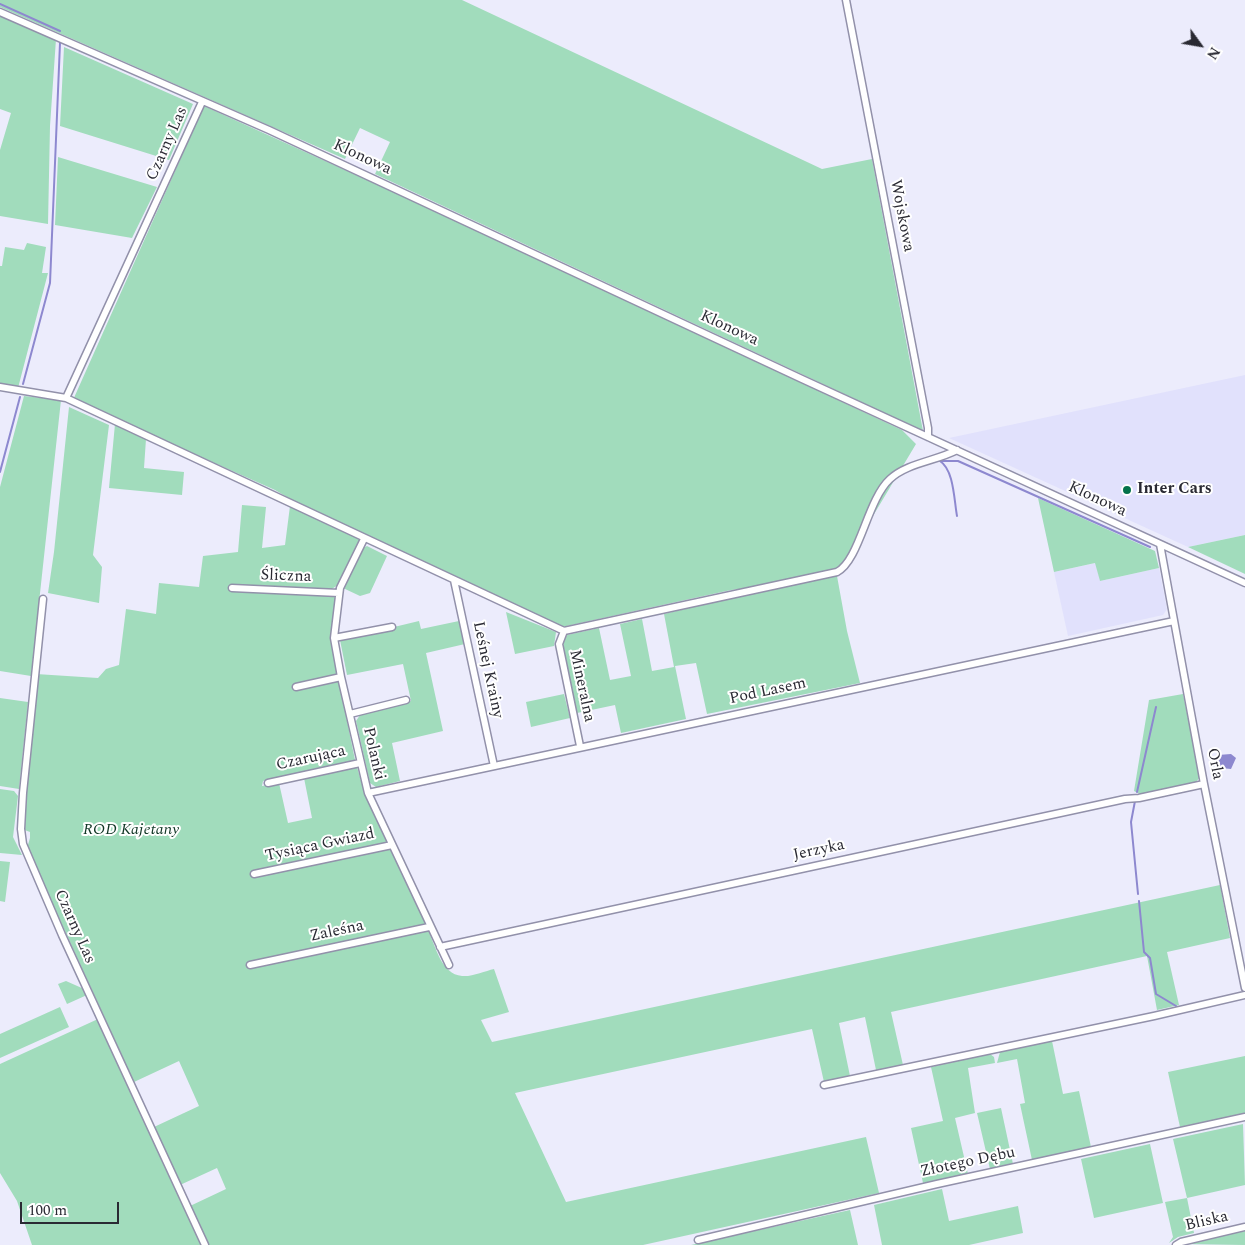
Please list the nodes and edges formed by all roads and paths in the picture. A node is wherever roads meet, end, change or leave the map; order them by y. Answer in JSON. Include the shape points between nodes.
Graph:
{"nodes":[{"id":1,"x":846,"y":0,"type":"edge"},
{"id":2,"x":0,"y":12,"type":"edge"},
{"id":3,"x":202,"y":102,"type":"junction"},
{"id":4,"x":0,"y":387,"type":"edge"},
{"id":5,"x":66,"y":398,"type":"junction"},
{"id":6,"x":928,"y":437,"type":"junction"},
{"id":7,"x":957,"y":450,"type":"junction"},
{"id":8,"x":364,"y":539,"type":"junction"},
{"id":9,"x":1160,"y":544,"type":"junction"},
{"id":10,"x":454,"y":580,"type":"junction"},
{"id":11,"x":1245,"y":583,"type":"edge"},
{"id":12,"x":232,"y":588,"type":"dead end"},
{"id":13,"x":339,"y":593,"type":"junction"},
{"id":14,"x":43,"y":599,"type":"dead end"},
{"id":15,"x":1174,"y":621,"type":"junction"},
{"id":16,"x":392,"y":627,"type":"dead end"},
{"id":17,"x":564,"y":631,"type":"junction"},
{"id":18,"x":334,"y":638,"type":"junction"},
{"id":19,"x":341,"y":677,"type":"junction"},
{"id":20,"x":296,"y":687,"type":"dead end"},
{"id":21,"x":406,"y":700,"type":"dead end"},
{"id":22,"x":350,"y":714,"type":"junction"},
{"id":23,"x":580,"y":746,"type":"junction"},
{"id":24,"x":360,"y":763,"type":"junction"},
{"id":25,"x":494,"y":766,"type":"junction"},
{"id":26,"x":268,"y":783,"type":"dead end"},
{"id":27,"x":1204,"y":784,"type":"junction"},
{"id":28,"x":368,"y":793,"type":"junction"},
{"id":29,"x":392,"y":845,"type":"junction"},
{"id":30,"x":254,"y":874,"type":"dead end"},
{"id":31,"x":429,"y":926,"type":"junction"},
{"id":32,"x":440,"y":947,"type":"junction"},
{"id":33,"x":250,"y":965,"type":"dead end"},
{"id":34,"x":449,"y":966,"type":"dead end"},
{"id":35,"x":1245,"y":988,"type":"edge"},
{"id":36,"x":1245,"y":995,"type":"edge"},
{"id":37,"x":824,"y":1085,"type":"dead end"},
{"id":38,"x":1245,"y":1117,"type":"edge"},
{"id":39,"x":1245,"y":1227,"type":"edge"},
{"id":40,"x":698,"y":1240,"type":"dead end"},
{"id":41,"x":205,"y":1245,"type":"edge"},
{"id":42,"x":1176,"y":1245,"type":"edge"}],
"edges":[{"from":1,"to":6,"type":"street","name":"Wojskowa"},
{"from":2,"to":3,"type":"street","name":"Czarny Las"},
{"from":3,"to":5,"type":"street","name":"Czarny Las"},
{"from":3,"to":6,"type":"street","name":"Klonowa"},
{"from":4,"to":5,"type":"street"},
{"from":5,"to":8,"type":"street"},
{"from":6,"to":7,"type":"street","name":"Klonowa"},
{"from":7,"to":9,"type":"street","name":"Klonowa"},
{"from":7,"to":17,"type":"street","via":[[891,478],[877,496],[850,558],[840,570]]},
{"from":8,"to":10,"type":"street"},
{"from":8,"to":13,"type":"street","name":"Polanki"},
{"from":9,"to":11,"type":"street","name":"Klonowa"},
{"from":9,"to":15,"type":"street","name":"Orla"},
{"from":10,"to":17,"type":"street"},
{"from":10,"to":25,"type":"street","name":"Leśnej Krainy"},
{"from":12,"to":13,"type":"street","name":"Śliczna"},
{"from":13,"to":18,"type":"street","name":"Polanki"},
{"from":14,"to":41,"type":"street","name":"Czarny Las","via":[[23,793],[23,844]]},
{"from":15,"to":23,"type":"street","name":"Pod Lasem"},
{"from":15,"to":27,"type":"street","name":"Orla"},
{"from":16,"to":18,"type":"street"},
{"from":17,"to":23,"type":"street","name":"Mineralna","via":[[559,644]]},
{"from":18,"to":19,"type":"street","name":"Polanki"},
{"from":19,"to":20,"type":"street"},
{"from":19,"to":22,"type":"street","name":"Polanki"},
{"from":21,"to":22,"type":"street"},
{"from":22,"to":24,"type":"street","name":"Polanki"},
{"from":23,"to":25,"type":"street","name":"Pod Lasem"},
{"from":24,"to":26,"type":"street","name":"Czarująca"},
{"from":24,"to":28,"type":"street","name":"Polanki"},
{"from":25,"to":28,"type":"street","name":"Pod Lasem"},
{"from":27,"to":32,"type":"street","name":"Jerzyka"},
{"from":27,"to":35,"type":"street","name":"Orla"},
{"from":28,"to":29,"type":"street","name":"Polanki"},
{"from":29,"to":30,"type":"street","name":"Tysiąca Gwiazd"},
{"from":29,"to":31,"type":"street","name":"Polanki"},
{"from":31,"to":32,"type":"street","name":"Polanki"},
{"from":31,"to":33,"type":"street","name":"Zaleśna"},
{"from":32,"to":34,"type":"street","name":"Polanki"},
{"from":36,"to":37,"type":"street"},
{"from":38,"to":40,"type":"street","name":"Złotego Dębu"},
{"from":39,"to":42,"type":"street","name":"Bliska"}]}
